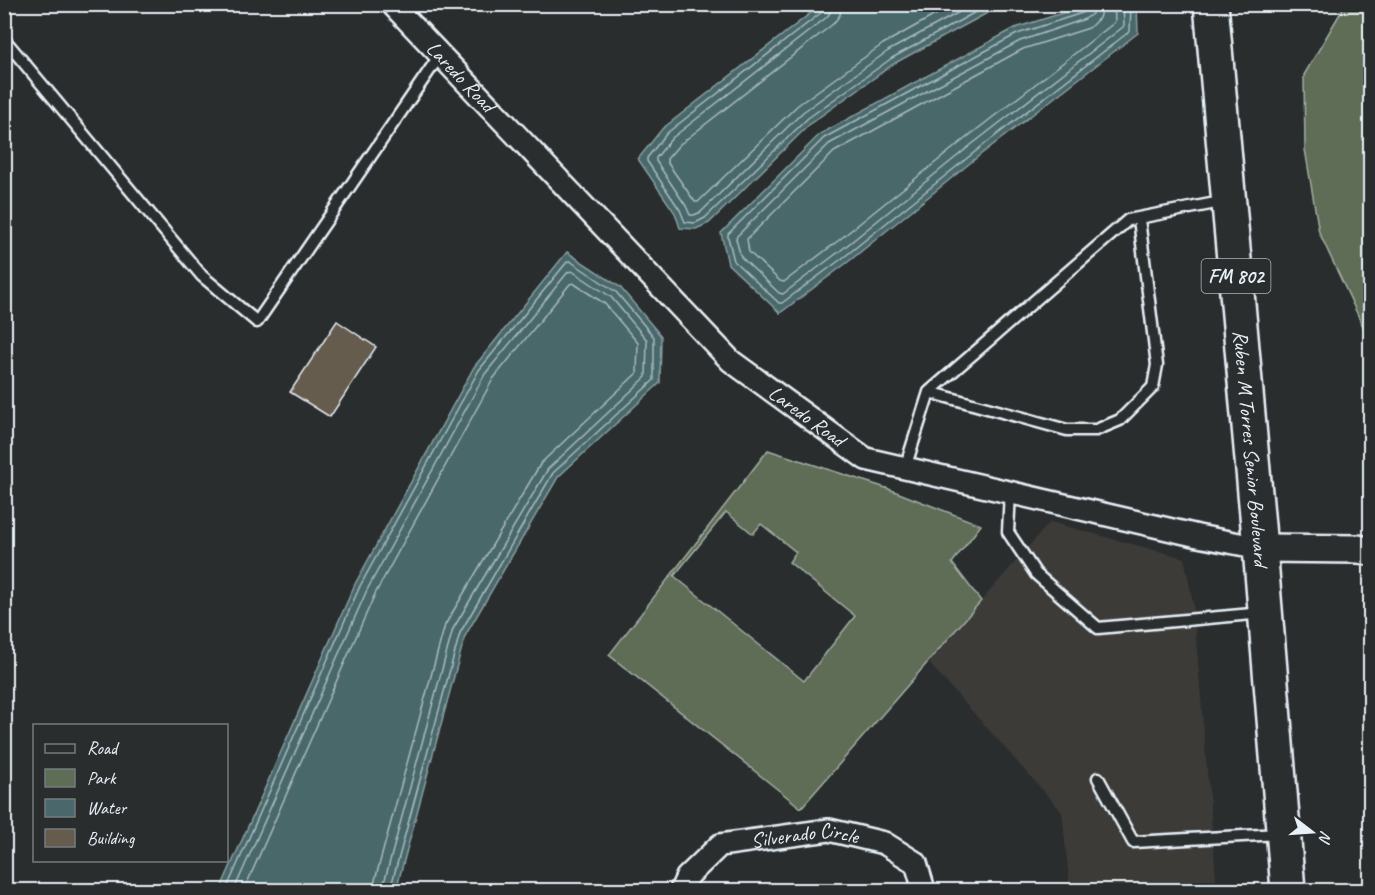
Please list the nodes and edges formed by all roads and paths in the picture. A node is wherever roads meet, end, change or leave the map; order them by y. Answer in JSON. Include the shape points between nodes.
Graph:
{"nodes":[{"id":1,"x":392,"y":4,"type":"edge"},
{"id":2,"x":1211,"y":4,"type":"edge"},
{"id":3,"x":4,"y":39,"type":"edge"},
{"id":4,"x":440,"y":55,"type":"junction"},
{"id":5,"x":1229,"y":201,"type":"junction"},
{"id":6,"x":1139,"y":219,"type":"junction"},
{"id":7,"x":929,"y":392,"type":"junction"},
{"id":8,"x":905,"y":468,"type":"junction"},
{"id":9,"x":1010,"y":492,"type":"junction"},
{"id":10,"x":1260,"y":548,"type":"junction"},
{"id":11,"x":1371,"y":551,"type":"edge"},
{"id":12,"x":1266,"y":613,"type":"junction"},
{"id":13,"x":1098,"y":778,"type":"dead end"},
{"id":14,"x":1283,"y":834,"type":"junction"},
{"id":15,"x":681,"y":891,"type":"edge"},
{"id":16,"x":924,"y":891,"type":"edge"},
{"id":17,"x":1288,"y":891,"type":"edge"}],
"edges":[{"from":1,"to":4,"type":"street","name":"Laredo Road"},
{"from":2,"to":5,"type":"main road","name":"Ruben M Torres Senior Boulevard","number":"FM 802"},
{"from":3,"to":4,"type":"lane","via":[[202,276],[257,322]]},
{"from":4,"to":8,"type":"street","name":"Laredo Road","via":[[731,361],[866,459]]},
{"from":5,"to":6,"type":"lane"},
{"from":5,"to":10,"type":"main road","name":"Ruben M Torres Senior Boulevard","number":"FM 802"},
{"from":6,"to":7,"type":"lane","via":[[1128,220]]},
{"from":6,"to":7,"type":"lane","via":[[1157,365],[1153,387],[1120,420],[1096,430],[1067,430]]},
{"from":7,"to":8,"type":"lane"},
{"from":8,"to":9,"type":"street","name":"Laredo Road"},
{"from":9,"to":10,"type":"street","name":"Laredo Road"},
{"from":9,"to":12,"type":"lane","via":[[1008,532],[1036,574],[1098,628]]},
{"from":10,"to":11,"type":"street","name":"Laredo Road"},
{"from":10,"to":12,"type":"main road","name":"Ruben M Torres Senior Boulevard","number":"FM 802"},
{"from":12,"to":14,"type":"main road","name":"Ruben M Torres Senior Boulevard","number":"FM 802"},
{"from":13,"to":14,"type":"lane","via":[[1133,842]]},
{"from":14,"to":17,"type":"main road","name":"Ruben M Torres Senior Boulevard","number":"FM 802"},
{"from":15,"to":16,"type":"street","name":"Silverado Circle","via":[[687,877],[720,845],[829,830],[884,843],[916,863]]}]}
